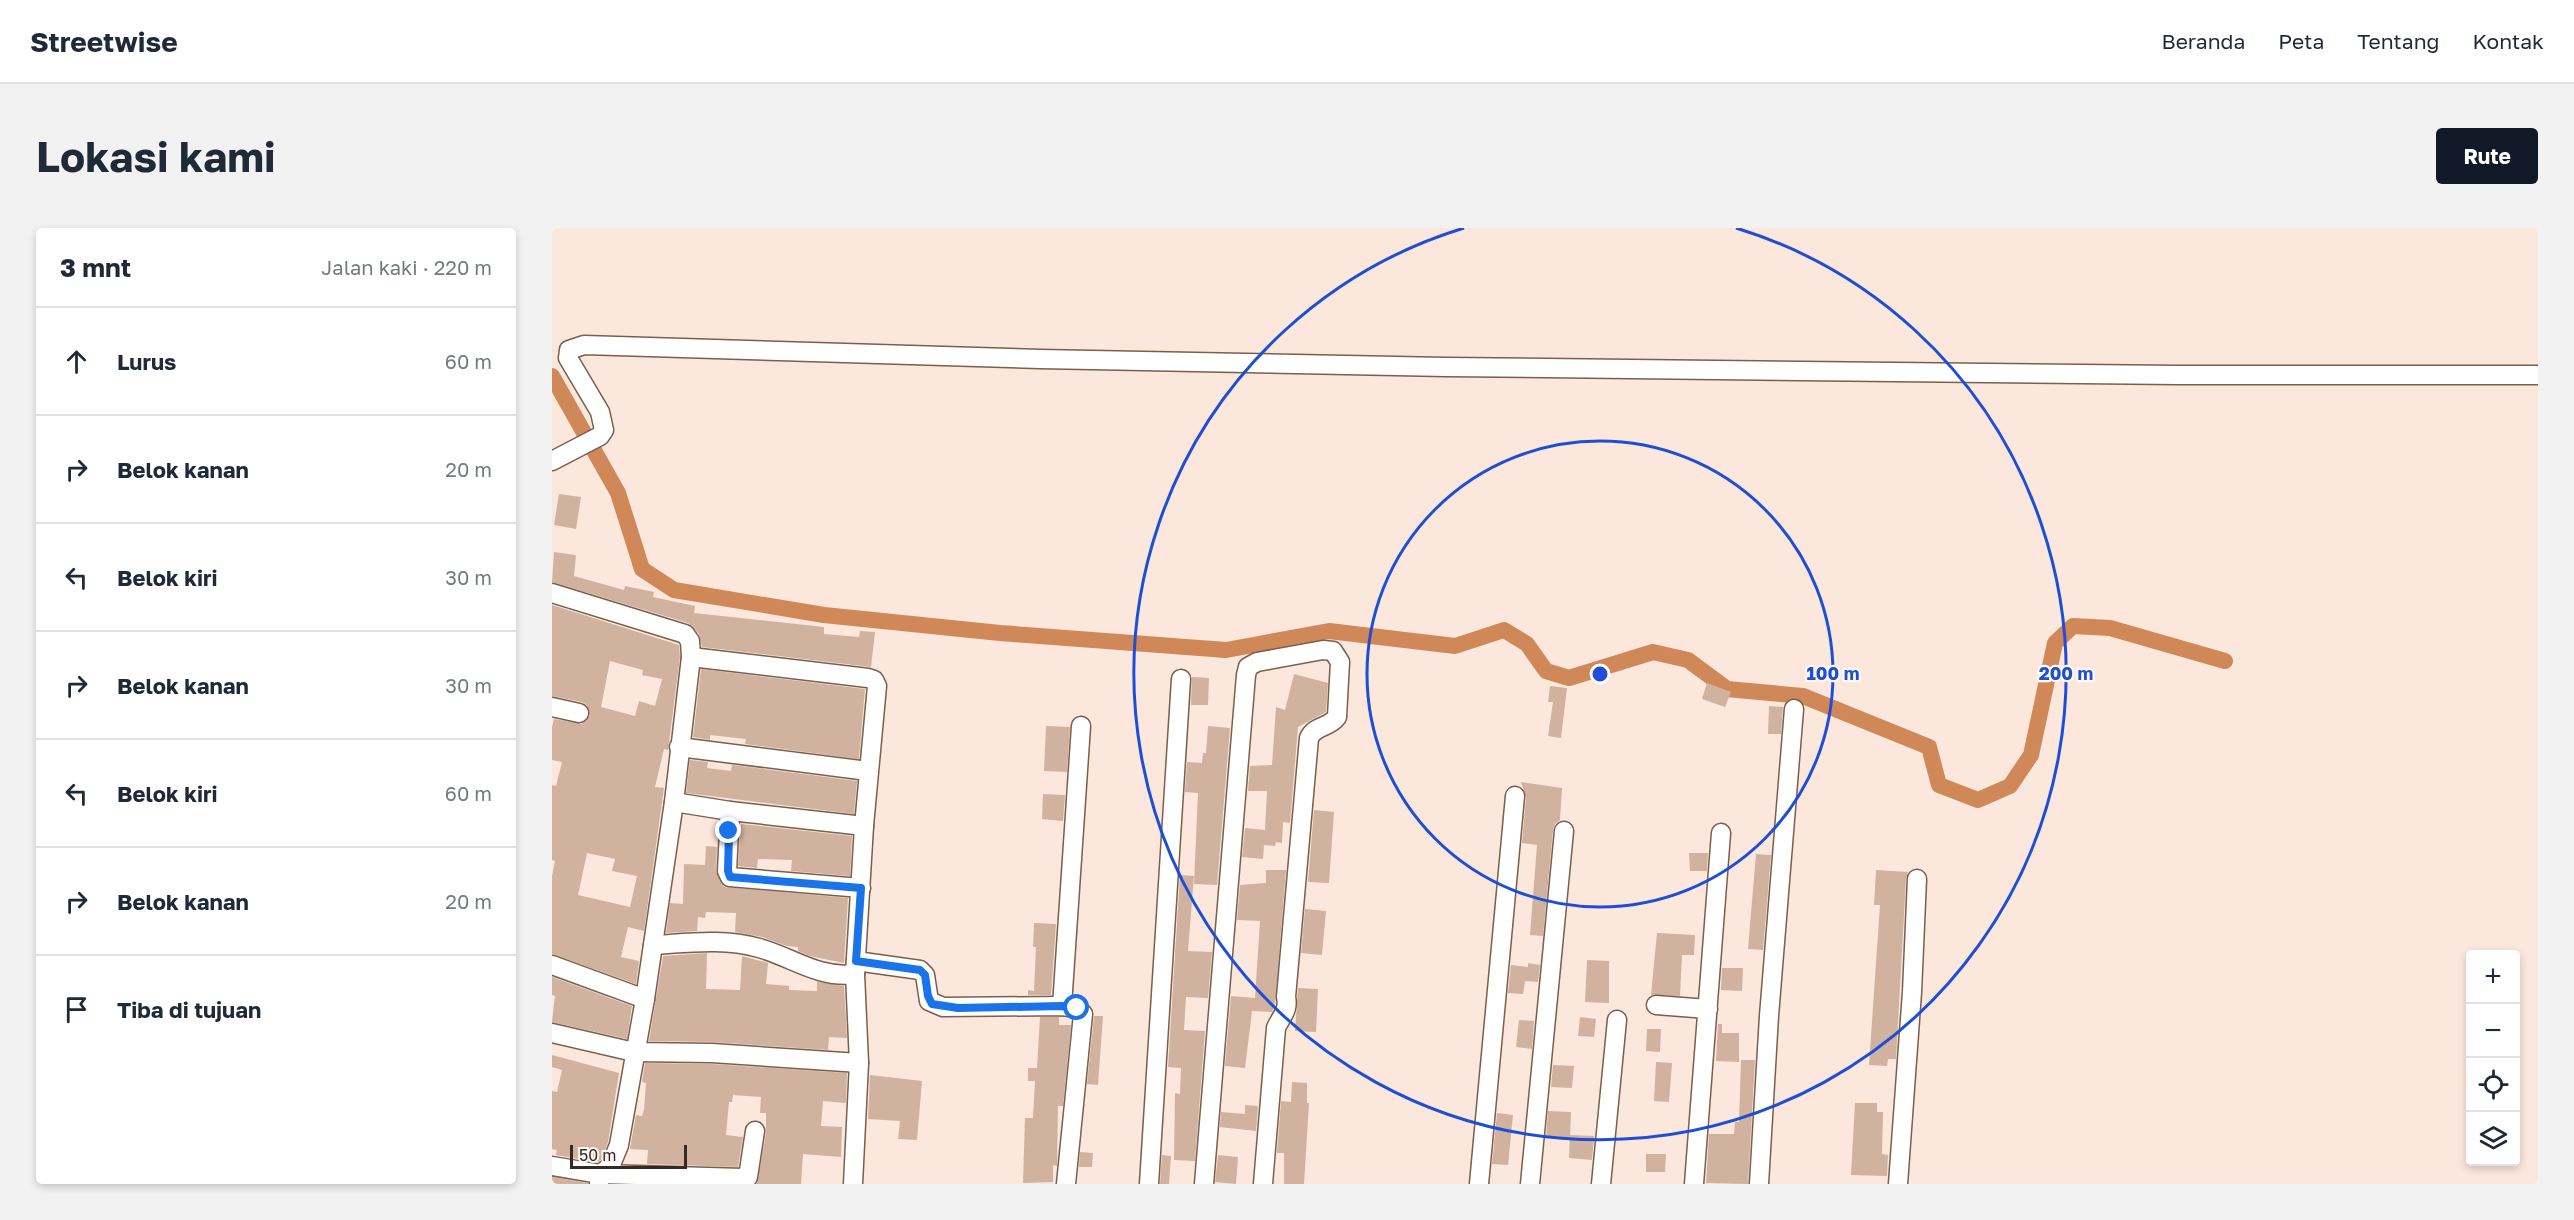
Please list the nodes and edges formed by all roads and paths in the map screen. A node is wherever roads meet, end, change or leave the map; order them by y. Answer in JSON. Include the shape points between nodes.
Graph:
{"nodes":[{"id":1,"x":2538,"y":375,"type":"edge"},
{"id":2,"x":552,"y":461,"type":"edge"},
{"id":3,"x":552,"y":593,"type":"edge"},
{"id":4,"x":691,"y":657,"type":"junction"},
{"id":5,"x":1181,"y":679,"type":"dead end"},
{"id":6,"x":552,"y":707,"type":"edge"},
{"id":7,"x":1794,"y":709,"type":"dead end"},
{"id":8,"x":579,"y":713,"type":"dead end"},
{"id":9,"x":1081,"y":726,"type":"dead end"},
{"id":10,"x":679,"y":747,"type":"junction"},
{"id":11,"x":868,"y":771,"type":"junction"},
{"id":12,"x":1515,"y":796,"type":"dead end"},
{"id":13,"x":674,"y":802,"type":"junction"},
{"id":14,"x":730,"y":811,"type":"junction"},
{"id":15,"x":864,"y":826,"type":"junction"},
{"id":16,"x":1564,"y":831,"type":"dead end"},
{"id":17,"x":1721,"y":833,"type":"dead end"},
{"id":18,"x":1917,"y":879,"type":"dead end"},
{"id":19,"x":861,"y":888,"type":"junction"},
{"id":20,"x":653,"y":945,"type":"junction"},
{"id":21,"x":552,"y":965,"type":"edge"},
{"id":22,"x":856,"y":968,"type":"junction"},
{"id":23,"x":645,"y":999,"type":"junction"},
{"id":24,"x":1656,"y":1005,"type":"dead end"},
{"id":25,"x":1062,"y":1006,"type":"junction"},
{"id":26,"x":1708,"y":1009,"type":"junction"},
{"id":27,"x":1617,"y":1020,"type":"dead end"},
{"id":28,"x":552,"y":1033,"type":"edge"},
{"id":29,"x":634,"y":1052,"type":"junction"},
{"id":30,"x":859,"y":1063,"type":"junction"},
{"id":31,"x":755,"y":1131,"type":"dead end"},
{"id":32,"x":552,"y":1166,"type":"edge"},
{"id":33,"x":599,"y":1179,"type":"edge"},
{"id":34,"x":853,"y":1184,"type":"edge"},
{"id":35,"x":1066,"y":1184,"type":"edge"},
{"id":36,"x":1149,"y":1184,"type":"edge"},
{"id":37,"x":1204,"y":1184,"type":"edge"},
{"id":38,"x":1263,"y":1184,"type":"edge"},
{"id":39,"x":1479,"y":1184,"type":"edge"},
{"id":40,"x":1530,"y":1184,"type":"edge"},
{"id":41,"x":1601,"y":1184,"type":"edge"},
{"id":42,"x":1694,"y":1184,"type":"edge"},
{"id":43,"x":1759,"y":1184,"type":"edge"},
{"id":44,"x":1898,"y":1184,"type":"edge"}],
"edges":[{"from":1,"to":2,"type":"street","via":[[1434,367],[595,345],[573,347],[568,358],[604,423],[600,436]]},
{"from":3,"to":4,"type":"street","via":[[685,634],[690,641]]},
{"from":4,"to":10,"type":"street"},
{"from":4,"to":11,"type":"street","via":[[874,680],[877,686]]},
{"from":5,"to":36,"type":"street"},
{"from":6,"to":8,"type":"street"},
{"from":7,"to":43,"type":"street"},
{"from":9,"to":25,"type":"street"},
{"from":10,"to":11,"type":"street"},
{"from":10,"to":13,"type":"street"},
{"from":11,"to":15,"type":"street"},
{"from":12,"to":39,"type":"street"},
{"from":13,"to":14,"type":"street"},
{"from":13,"to":20,"type":"street"},
{"from":14,"to":15,"type":"street"},
{"from":14,"to":19,"type":"street","via":[[730,877]]},
{"from":15,"to":19,"type":"street"},
{"from":16,"to":40,"type":"street"},
{"from":17,"to":26,"type":"street"},
{"from":18,"to":44,"type":"street"},
{"from":19,"to":22,"type":"street"},
{"from":20,"to":22,"type":"street","via":[[719,942],[759,948],[820,973],[841,976]]},
{"from":20,"to":23,"type":"street"},
{"from":21,"to":23,"type":"street"},
{"from":22,"to":25,"type":"street","via":[[920,970],[925,975],[929,1001],[943,1007]]},
{"from":22,"to":30,"type":"street"},
{"from":23,"to":29,"type":"street"},
{"from":24,"to":26,"type":"street"},
{"from":25,"to":35,"type":"street","via":[[1077,1008],[1084,1021]]},
{"from":26,"to":42,"type":"street"},
{"from":27,"to":41,"type":"street"},
{"from":28,"to":29,"type":"street"},
{"from":29,"to":30,"type":"street"},
{"from":29,"to":33,"type":"street","via":[[619,1145],[610,1167]]},
{"from":30,"to":34,"type":"street"},
{"from":31,"to":33,"type":"street","via":[[748,1177]]},
{"from":32,"to":33,"type":"street"},
{"from":37,"to":38,"type":"street","via":[[1246,675],[1248,667],[1257,662],[1334,651],[1340,662],[1337,717],[1316,728],[1309,738],[1287,1004],[1276,1028]]}]}
